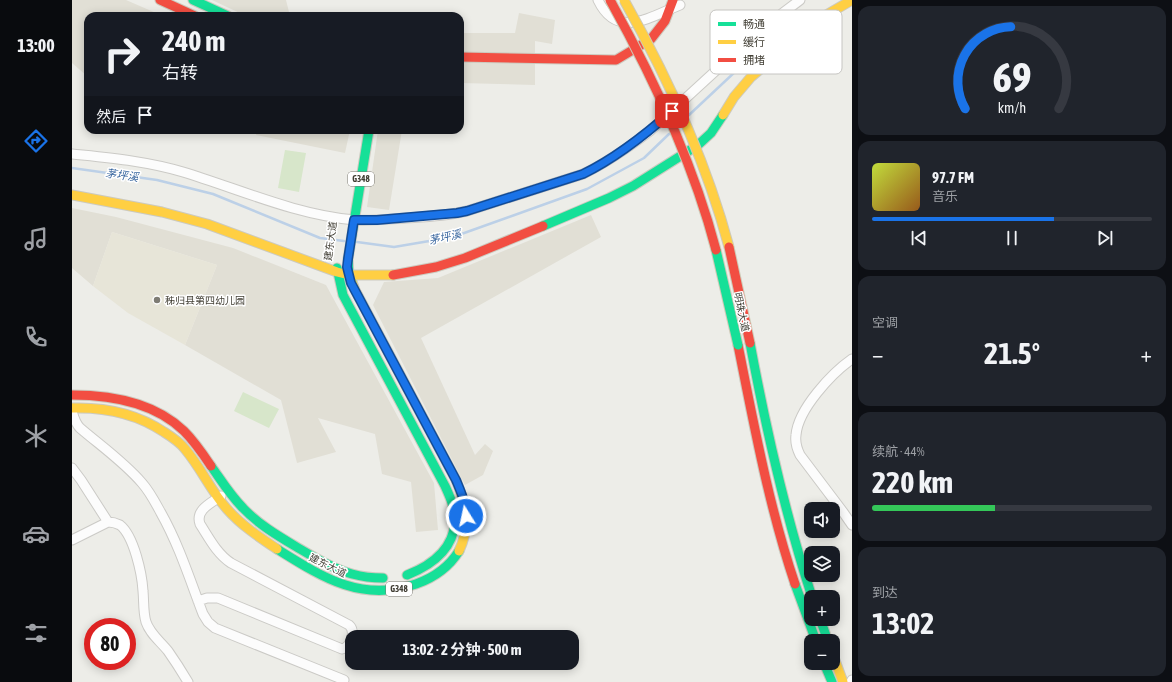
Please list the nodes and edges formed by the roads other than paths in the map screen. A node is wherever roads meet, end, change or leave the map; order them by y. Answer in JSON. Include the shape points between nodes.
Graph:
{"nodes":[{"id":1,"x":160,"y":0,"type":"edge"},
{"id":2,"x":193,"y":0,"type":"edge"},
{"id":3,"x":598,"y":0,"type":"edge"},
{"id":4,"x":610,"y":0,"type":"edge"},
{"id":5,"x":624,"y":0,"type":"edge"},
{"id":6,"x":800,"y":0,"type":"edge"},
{"id":7,"x":852,"y":0,"type":"edge"},
{"id":8,"x":676,"y":3,"type":"edge"},
{"id":9,"x":669,"y":9,"type":"junction"},
{"id":10,"x":787,"y":10,"type":"edge"},
{"id":11,"x":835,"y":10,"type":"edge"},
{"id":12,"x":186,"y":12,"type":"edge"},
{"id":13,"x":219,"y":12,"type":"edge"},
{"id":14,"x":464,"y":57,"type":"edge"},
{"id":15,"x":713,"y":74,"type":"edge"},
{"id":16,"x":756,"y":74,"type":"edge"},
{"id":17,"x":368,"y":134,"type":"edge"},
{"id":18,"x":72,"y":154,"type":"edge"},
{"id":19,"x":72,"y":195,"type":"edge"},
{"id":20,"x":353,"y":224,"type":"junction"},
{"id":21,"x":337,"y":257,"type":"dead end"},
{"id":22,"x":337,"y":272,"type":"junction"},
{"id":23,"x":349,"y":275,"type":"junction"},
{"id":24,"x":852,"y":359,"type":"edge"},
{"id":25,"x":72,"y":395,"type":"edge"},
{"id":26,"x":72,"y":408,"type":"edge"},
{"id":27,"x":72,"y":411,"type":"edge"},
{"id":28,"x":72,"y":468,"type":"edge"},
{"id":29,"x":228,"y":491,"type":"junction"},
{"id":30,"x":218,"y":499,"type":"junction"},
{"id":31,"x":108,"y":522,"type":"junction"},
{"id":32,"x":852,"y":526,"type":"edge"},
{"id":33,"x":72,"y":540,"type":"edge"},
{"id":34,"x":810,"y":590,"type":"edge"},
{"id":35,"x":198,"y":601,"type":"junction"},
{"id":36,"x":813,"y":634,"type":"edge"},
{"id":37,"x":825,"y":670,"type":"edge"},
{"id":38,"x":827,"y":670,"type":"edge"},
{"id":39,"x":839,"y":670,"type":"edge"},
{"id":40,"x":344,"y":680,"type":"dead end"},
{"id":41,"x":188,"y":682,"type":"edge"},
{"id":42,"x":828,"y":682,"type":"edge"},
{"id":43,"x":832,"y":682,"type":"edge"},
{"id":44,"x":844,"y":682,"type":"edge"}],
"edges":[{"from":1,"to":12,"type":"main road"},
{"from":2,"to":13,"type":"main road"},
{"from":3,"to":9,"type":"street","via":[[606,13],[625,23],[640,21]]},
{"from":4,"to":36,"type":"main road","name":"明珠大道","bridge":true,"via":[[656,88],[685,155],[706,216],[724,280],[781,539]]},
{"from":5,"to":34,"type":"main road","name":"明珠大道","bridge":true,"via":[[669,87],[708,181],[728,245],[779,482]]},
{"from":6,"to":10,"type":"street"},
{"from":7,"to":11,"type":"main road"},
{"from":8,"to":9,"type":"main road"},
{"from":9,"to":14,"type":"main road","via":[[665,21],[651,39],[616,60]]},
{"from":15,"to":20,"type":"street","via":[[636,142],[594,168],[575,176],[467,211]]},
{"from":16,"to":23,"type":"main road","via":[[734,97],[711,133],[698,145],[609,198],[451,263],[390,275]]},
{"from":17,"to":20,"type":"main road","name":"建东大道","number":"G348"},
{"from":18,"to":20,"type":"street","via":[[156,165],[290,207],[344,219]]},
{"from":19,"to":22,"type":"main road","via":[[162,212],[207,224]]},
{"from":20,"to":23,"type":"main road","name":"建东大道","number":"G348","via":[[348,259]]},
{"from":21,"to":22,"type":"main road","name":"建东大道","number":"G348"},
{"from":22,"to":23,"type":"main road"},
{"from":22,"to":29,"type":"main road","name":"建东大道","number":"G348","via":[[343,295],[445,486],[455,523],[452,535],[439,556],[419,571],[393,578],[360,577],[331,567],[275,534],[242,507]]},
{"from":23,"to":30,"type":"main road","name":"建东大道","number":"G348","via":[[462,494],[467,524],[458,552],[438,573],[412,586],[386,590],[351,587],[320,575],[268,544],[244,527]]},
{"from":24,"to":32,"type":"street","via":[[838,370],[812,400],[799,423],[796,436],[798,450],[804,461]]},
{"from":25,"to":29,"type":"main road","name":"建东大道","number":"G348","via":[[110,397],[138,404],[162,415],[194,441]]},
{"from":26,"to":30,"type":"main road","name":"建东大道","number":"G348","via":[[96,407],[120,412],[144,420],[165,432],[184,448]]},
{"from":27,"to":35,"type":"street","via":[[80,428],[131,472],[152,496],[176,542]]},
{"from":28,"to":31,"type":"street"},
{"from":29,"to":30,"type":"street"},
{"from":30,"to":35,"type":"street","via":[[202,510],[198,520],[224,558],[349,625],[353,632],[348,646],[342,649],[218,598]]},
{"from":31,"to":33,"type":"street"},
{"from":31,"to":41,"type":"street","via":[[121,526],[132,545],[142,579],[146,622]]},
{"from":35,"to":40,"type":"street","via":[[208,622],[215,628]]},
{"from":37,"to":42,"type":"main road"},
{"from":38,"to":43,"type":"main road"},
{"from":39,"to":44,"type":"main road"}]}
